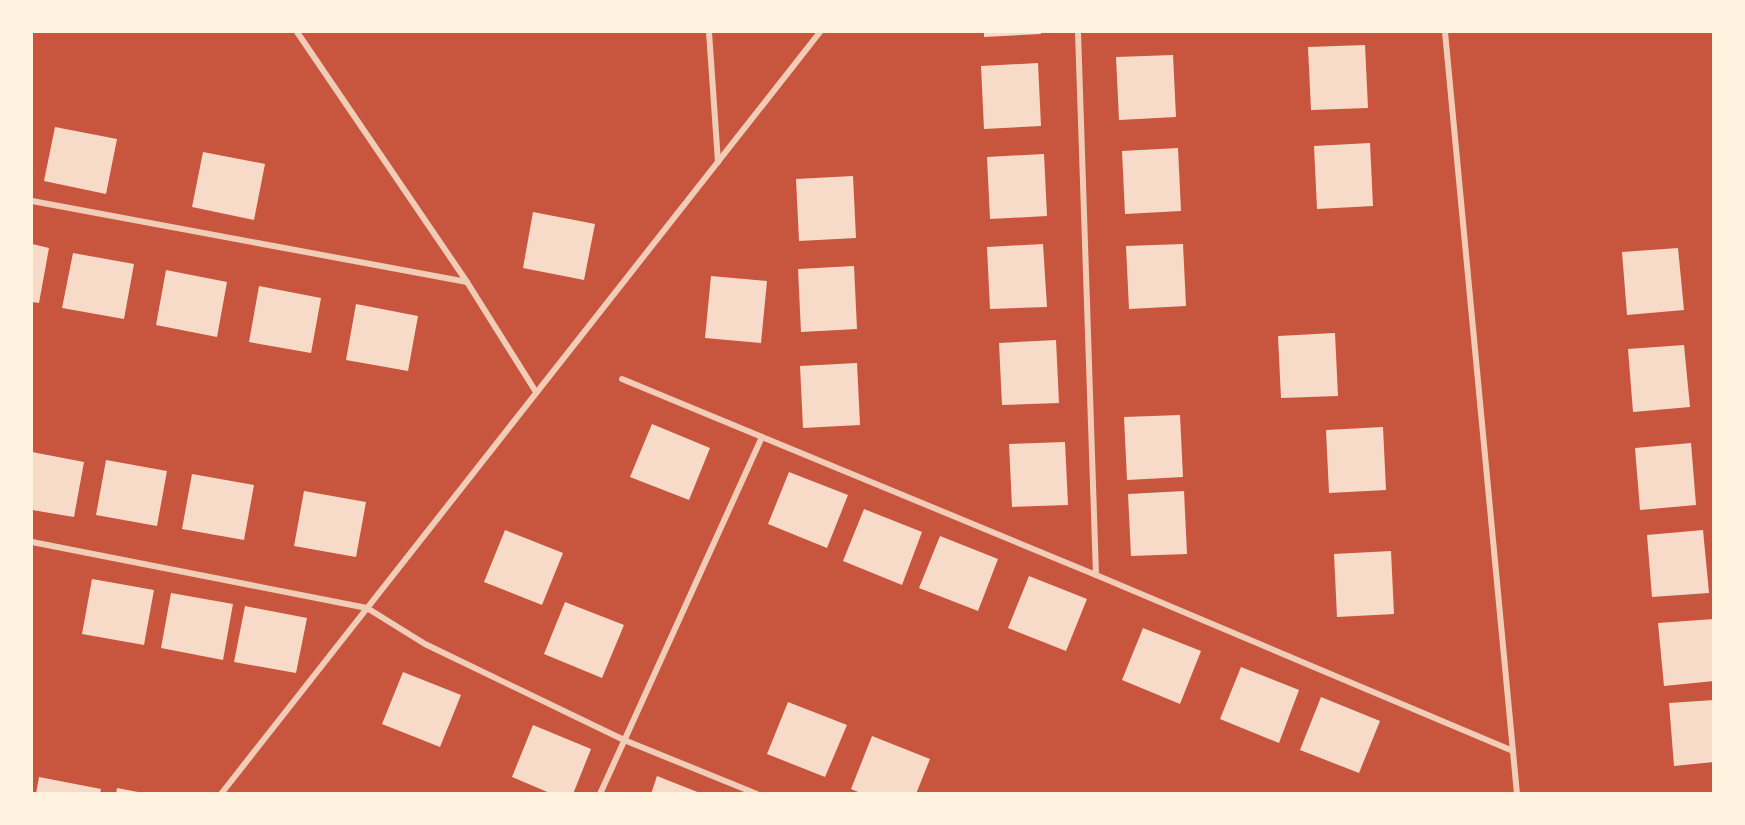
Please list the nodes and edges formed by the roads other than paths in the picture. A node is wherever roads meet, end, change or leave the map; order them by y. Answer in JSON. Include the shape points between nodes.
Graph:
{"nodes":[{"id":1,"x":297,"y":32,"type":"edge"},
{"id":2,"x":709,"y":32,"type":"edge"},
{"id":3,"x":820,"y":32,"type":"edge"},
{"id":4,"x":1078,"y":32,"type":"edge"},
{"id":5,"x":1445,"y":32,"type":"edge"},
{"id":6,"x":718,"y":162,"type":"junction"},
{"id":7,"x":32,"y":201,"type":"edge"},
{"id":8,"x":467,"y":282,"type":"junction"},
{"id":9,"x":622,"y":380,"type":"dead end"},
{"id":10,"x":536,"y":392,"type":"junction"},
{"id":11,"x":762,"y":437,"type":"junction"},
{"id":12,"x":32,"y":542,"type":"edge"},
{"id":13,"x":1096,"y":575,"type":"junction"},
{"id":14,"x":367,"y":608,"type":"junction"},
{"id":15,"x":624,"y":740,"type":"junction"},
{"id":16,"x":1513,"y":751,"type":"junction"},
{"id":17,"x":221,"y":794,"type":"edge"},
{"id":18,"x":600,"y":794,"type":"edge"},
{"id":19,"x":757,"y":794,"type":"edge"},
{"id":20,"x":1517,"y":794,"type":"edge"}],
"edges":[{"from":1,"to":8,"type":"street"},
{"from":2,"to":6,"type":"street"},
{"from":3,"to":6,"type":"street"},
{"from":4,"to":13,"type":"street"},
{"from":5,"to":16,"type":"street"},
{"from":6,"to":10,"type":"street"},
{"from":7,"to":8,"type":"street"},
{"from":8,"to":10,"type":"street"},
{"from":9,"to":11,"type":"street"},
{"from":10,"to":14,"type":"street"},
{"from":11,"to":13,"type":"street"},
{"from":11,"to":15,"type":"street"},
{"from":12,"to":14,"type":"street"},
{"from":13,"to":16,"type":"street"},
{"from":14,"to":15,"type":"street","via":[[424,644]]},
{"from":14,"to":17,"type":"street"},
{"from":15,"to":18,"type":"street"},
{"from":15,"to":19,"type":"street"},
{"from":16,"to":20,"type":"street"}]}
